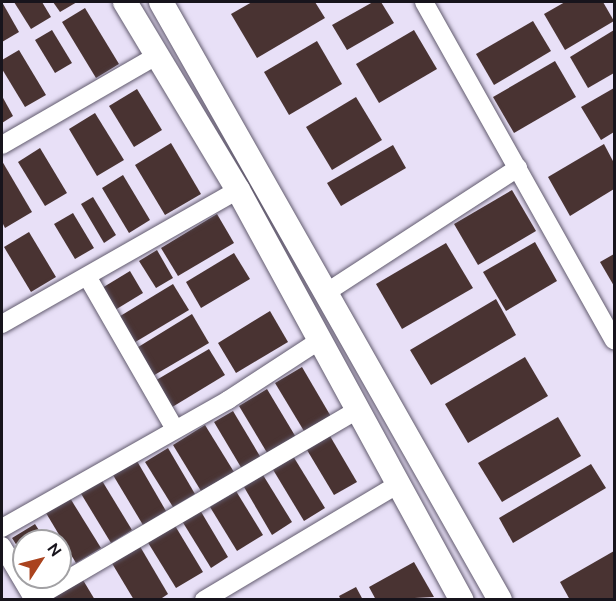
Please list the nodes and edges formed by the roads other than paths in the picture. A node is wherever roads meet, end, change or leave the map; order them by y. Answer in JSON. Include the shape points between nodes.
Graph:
{"nodes":[{"id":1,"x":125,"y":2,"type":"edge"},
{"id":2,"x":162,"y":2,"type":"edge"},
{"id":3,"x":424,"y":2,"type":"edge"},
{"id":4,"x":156,"y":56,"type":"junction"},
{"id":5,"x":2,"y":145,"type":"edge"},
{"id":6,"x":518,"y":168,"type":"junction"},
{"id":7,"x":238,"y":190,"type":"junction"},
{"id":8,"x":88,"y":278,"type":"junction"},
{"id":9,"x":327,"y":292,"type":"junction"},
{"id":10,"x":2,"y":324,"type":"edge"},
{"id":11,"x":615,"y":340,"type":"edge"},
{"id":12,"x":317,"y":342,"type":"junction"},
{"id":13,"x":391,"y":404,"type":"junction"},
{"id":14,"x":359,"y":416,"type":"junction"},
{"id":15,"x":175,"y":429,"type":"junction"},
{"id":16,"x":397,"y":485,"type":"junction"},
{"id":17,"x":2,"y":528,"type":"edge"},
{"id":18,"x":2,"y":546,"type":"edge"},
{"id":19,"x":6,"y":565,"type":"edge"},
{"id":20,"x":34,"y":599,"type":"edge"},
{"id":21,"x":204,"y":600,"type":"edge"},
{"id":22,"x":462,"y":600,"type":"edge"},
{"id":23,"x":500,"y":600,"type":"edge"}],
"edges":[{"from":1,"to":4,"type":"street"},
{"from":2,"to":9,"type":"street"},
{"from":3,"to":6,"type":"street"},
{"from":4,"to":5,"type":"street"},
{"from":4,"to":7,"type":"street"},
{"from":6,"to":9,"type":"street"},
{"from":6,"to":11,"type":"street"},
{"from":7,"to":8,"type":"street"},
{"from":7,"to":12,"type":"street"},
{"from":8,"to":10,"type":"street"},
{"from":8,"to":15,"type":"street"},
{"from":9,"to":13,"type":"street"},
{"from":12,"to":14,"type":"street"},
{"from":12,"to":15,"type":"street"},
{"from":13,"to":14,"type":"street"},
{"from":13,"to":23,"type":"street"},
{"from":14,"to":16,"type":"street"},
{"from":14,"to":20,"type":"street"},
{"from":15,"to":17,"type":"street"},
{"from":16,"to":21,"type":"street"},
{"from":16,"to":22,"type":"street"},
{"from":18,"to":19,"type":"street"},
{"from":19,"to":20,"type":"street"}]}
